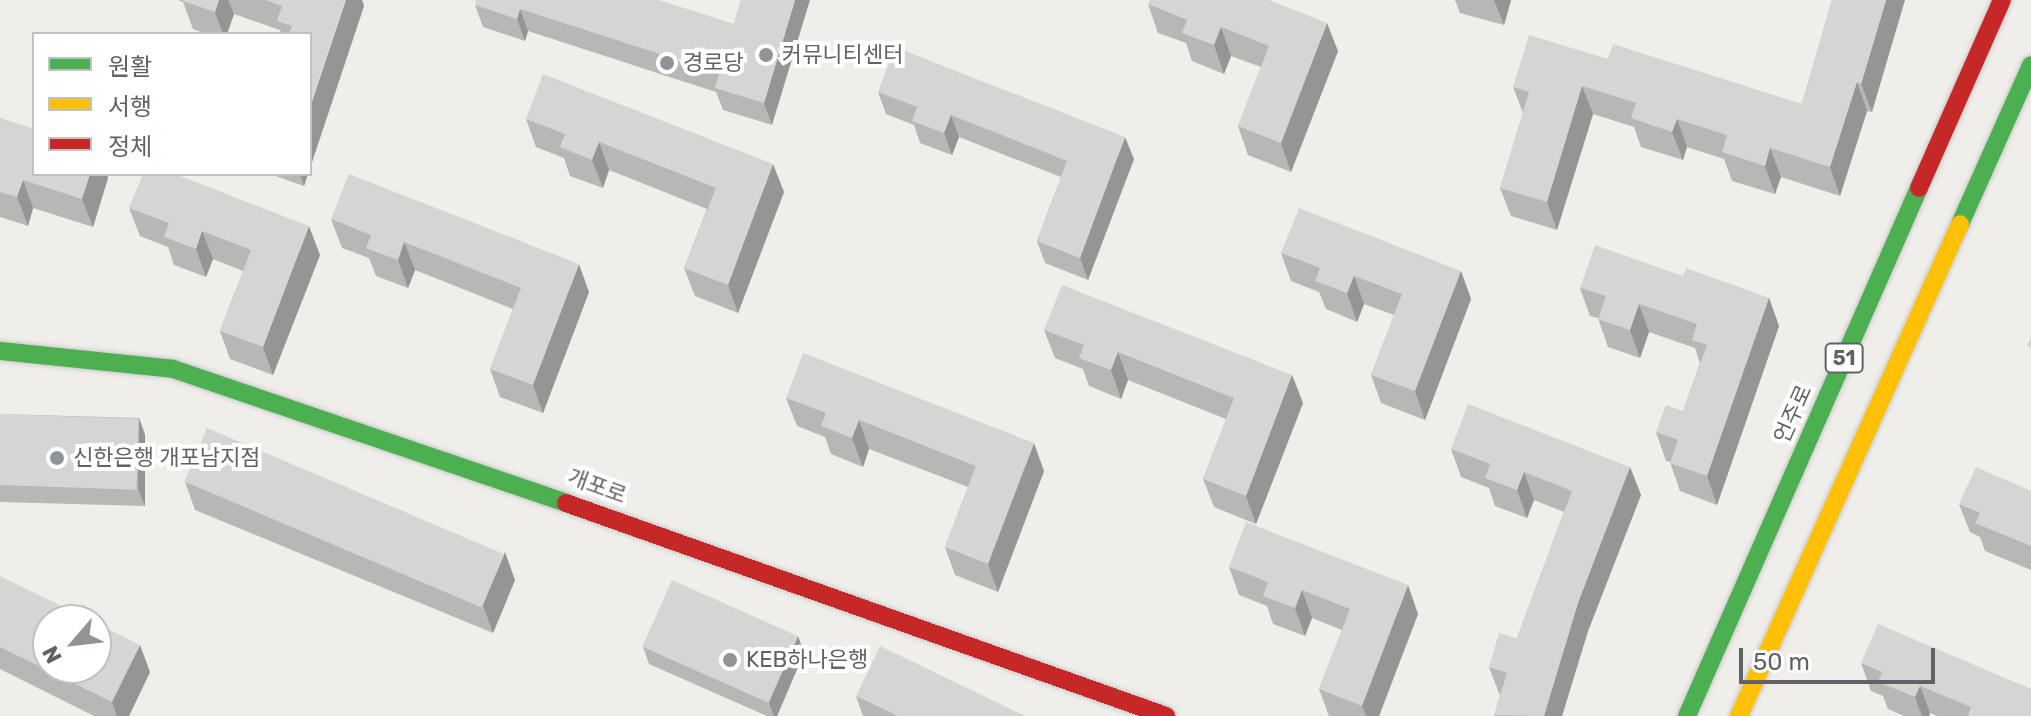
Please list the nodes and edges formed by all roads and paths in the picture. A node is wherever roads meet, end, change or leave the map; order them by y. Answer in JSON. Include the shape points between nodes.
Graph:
{"nodes":[{"id":1,"x":2002,"y":0,"type":"edge"},
{"id":2,"x":2031,"y":65,"type":"edge"},
{"id":3,"x":0,"y":351,"type":"edge"},
{"id":4,"x":1166,"y":716,"type":"edge"},
{"id":5,"x":1687,"y":716,"type":"edge"},
{"id":6,"x":1739,"y":716,"type":"edge"}],
"edges":[{"from":1,"to":5,"type":"main road","name":"언주로","number":"51"},
{"from":2,"to":6,"type":"main road","number":"51"},
{"from":3,"to":4,"type":"main road","name":"개포로","via":[[173,369],[232,385]]}]}
